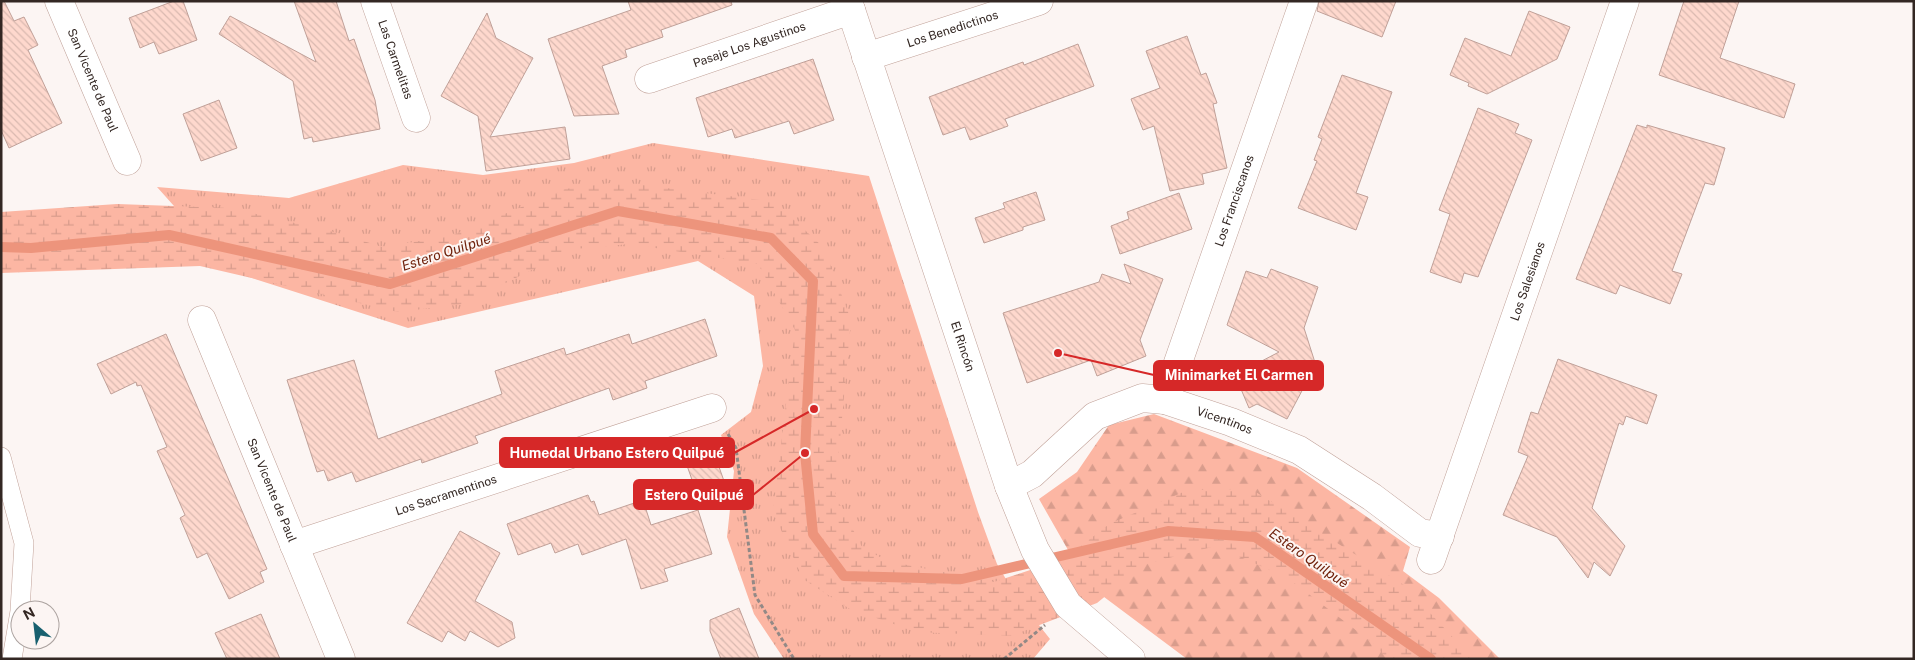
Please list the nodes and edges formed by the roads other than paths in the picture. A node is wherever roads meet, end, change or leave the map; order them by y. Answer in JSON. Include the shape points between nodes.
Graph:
{"nodes":[{"id":1,"x":60,"y":1,"type":"edge"},
{"id":2,"x":375,"y":1,"type":"edge"},
{"id":3,"x":1039,"y":1,"type":"edge"},
{"id":4,"x":1304,"y":1,"type":"edge"},
{"id":5,"x":1622,"y":2,"type":"edge"},
{"id":6,"x":849,"y":6,"type":"edge"},
{"id":7,"x":866,"y":56,"type":"junction"},
{"id":8,"x":649,"y":79,"type":"dead end"},
{"id":9,"x":416,"y":118,"type":"dead end"},
{"id":10,"x":126,"y":160,"type":"dead end"},
{"id":11,"x":202,"y":320,"type":"dead end"},
{"id":12,"x":1165,"y":400,"type":"junction"},
{"id":13,"x":712,"y":408,"type":"road end"},
{"id":14,"x":1,"y":457,"type":"edge"},
{"id":15,"x":1009,"y":486,"type":"junction"},
{"id":16,"x":294,"y":545,"type":"junction"},
{"id":17,"x":1435,"y":548,"type":"joint"},
{"id":18,"x":21,"y":600,"type":"edge"},
{"id":19,"x":341,"y":659,"type":"edge"},
{"id":20,"x":1131,"y":659,"type":"edge"}],
"edges":[{"from":1,"to":10,"type":"street","name":"San Vicente de Paul"},
{"from":2,"to":9,"type":"street","name":"Las Carmelitas"},
{"from":3,"to":7,"type":"street","name":"Los Benedictinos"},
{"from":4,"to":12,"type":"street","name":"Los Franciscanos"},
{"from":5,"to":17,"type":"street","name":"Los Salesianos"},
{"from":6,"to":7,"type":"street","name":"El Rincón"},
{"from":6,"to":8,"type":"street","name":"Pasaje Los Agustinos"},
{"from":7,"to":15,"type":"street","name":"El Rincón"},
{"from":11,"to":16,"type":"street","name":"San Vicente de Paul"},
{"from":12,"to":15,"type":"street","name":"Vicentinos","via":[[1142,398],[1094,416],[1032,474]]},
{"from":12,"to":17,"type":"street","name":"Vicentinos","via":[[1299,450],[1372,497]]},
{"from":13,"to":16,"type":"street","name":"Los Sacramentinos"},
{"from":14,"to":18,"type":"lane","via":[[24,543]]},
{"from":15,"to":20,"type":"street","name":"El Rincón","via":[[1035,550],[1068,605]]},
{"from":16,"to":19,"type":"street","name":"San Vicente de Paul"}]}
